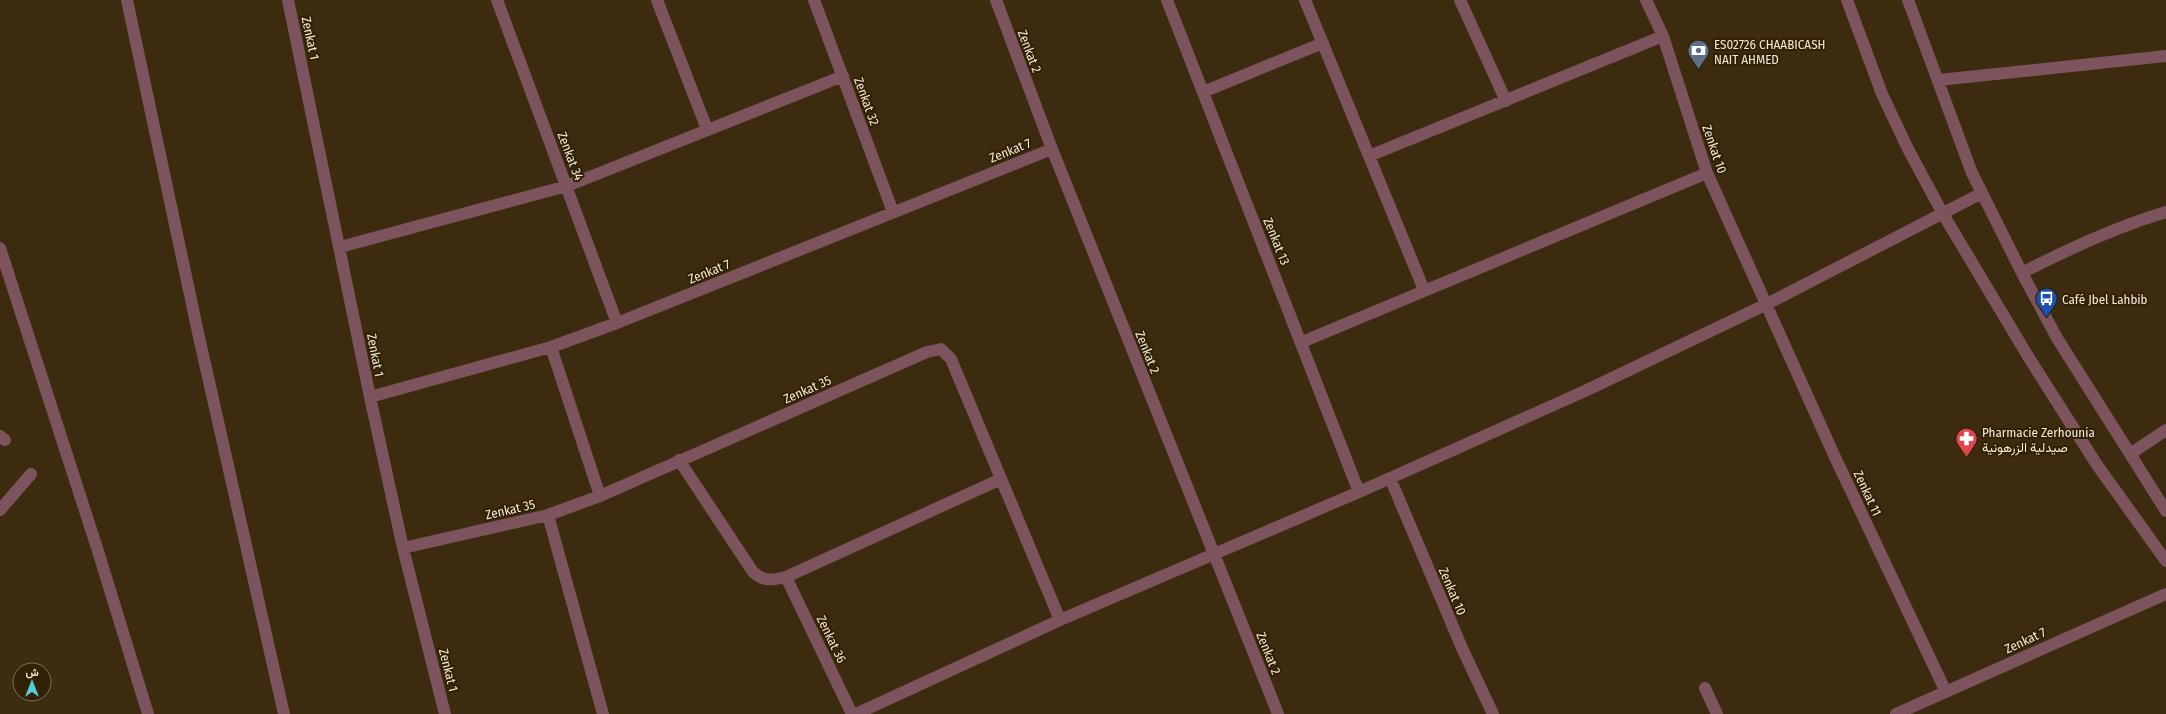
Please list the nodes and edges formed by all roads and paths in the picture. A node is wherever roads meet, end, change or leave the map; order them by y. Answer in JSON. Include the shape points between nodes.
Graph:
{"nodes":[{"id":1,"x":127,"y":0,"type":"edge"},
{"id":2,"x":288,"y":0,"type":"edge"},
{"id":3,"x":497,"y":0,"type":"edge"},
{"id":4,"x":657,"y":0,"type":"edge"},
{"id":5,"x":814,"y":0,"type":"edge"},
{"id":6,"x":996,"y":0,"type":"edge"},
{"id":7,"x":1167,"y":0,"type":"edge"},
{"id":8,"x":1306,"y":0,"type":"edge"},
{"id":9,"x":1460,"y":0,"type":"edge"},
{"id":10,"x":1646,"y":0,"type":"edge"},
{"id":11,"x":1847,"y":0,"type":"edge"},
{"id":12,"x":1908,"y":0,"type":"edge"},
{"id":13,"x":1663,"y":36,"type":"junction"},
{"id":14,"x":1323,"y":43,"type":"junction"},
{"id":15,"x":2166,"y":56,"type":"edge"},
{"id":16,"x":843,"y":76,"type":"junction"},
{"id":17,"x":1939,"y":80,"type":"junction"},
{"id":18,"x":1203,"y":92,"type":"junction"},
{"id":19,"x":1506,"y":101,"type":"junction"},
{"id":20,"x":707,"y":129,"type":"junction"},
{"id":21,"x":1052,"y":149,"type":"junction"},
{"id":22,"x":1369,"y":156,"type":"junction"},
{"id":23,"x":1707,"y":173,"type":"junction"},
{"id":24,"x":567,"y":186,"type":"junction"},
{"id":25,"x":1982,"y":193,"type":"junction"},
{"id":26,"x":893,"y":212,"type":"junction"},
{"id":27,"x":2166,"y":212,"type":"edge"},
{"id":28,"x":1943,"y":214,"type":"junction"},
{"id":29,"x":340,"y":247,"type":"junction"},
{"id":30,"x":0,"y":248,"type":"edge"},
{"id":31,"x":2022,"y":273,"type":"junction"},
{"id":32,"x":1424,"y":290,"type":"junction"},
{"id":33,"x":1767,"y":304,"type":"junction"},
{"id":34,"x":616,"y":323,"type":"junction"},
{"id":35,"x":1302,"y":342,"type":"junction"},
{"id":36,"x":551,"y":347,"type":"junction"},
{"id":37,"x":370,"y":397,"type":"junction"},
{"id":38,"x":2166,"y":430,"type":"edge"},
{"id":39,"x":2130,"y":454,"type":"junction"},
{"id":40,"x":678,"y":460,"type":"junction"},
{"id":41,"x":31,"y":474,"type":"dead end"},
{"id":42,"x":1390,"y":478,"type":"junction"},
{"id":43,"x":1001,"y":479,"type":"junction"},
{"id":44,"x":1359,"y":492,"type":"junction"},
{"id":45,"x":600,"y":496,"type":"junction"},
{"id":46,"x":0,"y":510,"type":"edge"},
{"id":47,"x":2166,"y":511,"type":"edge"},
{"id":48,"x":548,"y":514,"type":"junction"},
{"id":49,"x":403,"y":548,"type":"junction"},
{"id":50,"x":1214,"y":555,"type":"junction"},
{"id":51,"x":2166,"y":561,"type":"edge"},
{"id":52,"x":786,"y":577,"type":"junction"},
{"id":53,"x":2166,"y":594,"type":"edge"},
{"id":54,"x":1060,"y":620,"type":"junction"},
{"id":55,"x":1705,"y":688,"type":"dead end"},
{"id":56,"x":1946,"y":692,"type":"junction"},
{"id":57,"x":874,"y":711,"type":"edge"},
{"id":58,"x":1275,"y":713,"type":"edge"},
{"id":59,"x":148,"y":714,"type":"edge"},
{"id":60,"x":284,"y":714,"type":"edge"},
{"id":61,"x":445,"y":714,"type":"edge"},
{"id":62,"x":603,"y":714,"type":"edge"},
{"id":63,"x":852,"y":714,"type":"edge"},
{"id":64,"x":856,"y":714,"type":"edge"},
{"id":65,"x":1492,"y":714,"type":"edge"},
{"id":66,"x":1717,"y":714,"type":"edge"},
{"id":67,"x":1896,"y":714,"type":"edge"}],
"edges":[{"from":1,"to":60,"type":"street","via":[[198,337]]},
{"from":2,"to":29,"type":"street","name":"Zenkat 1"},
{"from":3,"to":24,"type":"street","name":"Zenkat 34"},
{"from":4,"to":20,"type":"street"},
{"from":5,"to":16,"type":"street","name":"Zenkat 32"},
{"from":6,"to":21,"type":"street","name":"Zenkat 2"},
{"from":7,"to":18,"type":"street","name":"Zenkat 13"},
{"from":8,"to":14,"type":"street"},
{"from":9,"to":19,"type":"street"},
{"from":10,"to":13,"type":"street","name":"Zenkat 10"},
{"from":11,"to":28,"type":"street","via":[[1882,94]]},
{"from":12,"to":17,"type":"street"},
{"from":13,"to":19,"type":"street"},
{"from":13,"to":23,"type":"street","name":"Zenkat 10"},
{"from":14,"to":18,"type":"street"},
{"from":14,"to":22,"type":"street"},
{"from":15,"to":17,"type":"street"},
{"from":16,"to":20,"type":"street"},
{"from":16,"to":26,"type":"street","name":"Zenkat 32"},
{"from":17,"to":25,"type":"street","via":[[1972,173]]},
{"from":18,"to":35,"type":"street","name":"Zenkat 13"},
{"from":19,"to":22,"type":"street"},
{"from":20,"to":24,"type":"street"},
{"from":21,"to":26,"type":"street","name":"Zenkat 7"},
{"from":21,"to":50,"type":"street","name":"Zenkat 2"},
{"from":22,"to":32,"type":"street"},
{"from":23,"to":32,"type":"street"},
{"from":23,"to":33,"type":"street","name":"Zenkat 10"},
{"from":24,"to":29,"type":"street"},
{"from":24,"to":34,"type":"street","name":"Zenkat 34"},
{"from":25,"to":28,"type":"street"},
{"from":25,"to":31,"type":"street"},
{"from":26,"to":34,"type":"street","name":"Zenkat 7"},
{"from":27,"to":31,"type":"street","via":[[2126,226]]},
{"from":28,"to":33,"type":"street"},
{"from":28,"to":51,"type":"street","via":[[2029,358],[2097,465]]},
{"from":29,"to":37,"type":"street","name":"Zenkat 1"},
{"from":30,"to":59,"type":"street"},
{"from":31,"to":39,"type":"street","via":[[2057,338]]},
{"from":32,"to":35,"type":"street"},
{"from":33,"to":42,"type":"street","via":[[1585,391]]},
{"from":33,"to":56,"type":"street","name":"Zenkat 11","via":[[1834,455]]},
{"from":34,"to":36,"type":"street","name":"Zenkat 7"},
{"from":35,"to":44,"type":"street","name":"Zenkat 13"},
{"from":36,"to":37,"type":"street","name":"Zenkat 7"},
{"from":36,"to":45,"type":"street"},
{"from":37,"to":49,"type":"street","name":"Zenkat 1"},
{"from":38,"to":39,"type":"street"},
{"from":39,"to":47,"type":"street"},
{"from":40,"to":43,"type":"street","name":"Zenkat 35","via":[[927,352],[941,349],[951,359]]},
{"from":40,"to":45,"type":"street","name":"Zenkat 35"},
{"from":40,"to":52,"type":"street","via":[[753,572],[760,579]]},
{"from":41,"to":46,"type":"street"},
{"from":42,"to":44,"type":"street"},
{"from":42,"to":65,"type":"street","name":"Zenkat 10"},
{"from":43,"to":52,"type":"street"},
{"from":43,"to":54,"type":"street","name":"Zenkat 35"},
{"from":44,"to":50,"type":"street"},
{"from":45,"to":48,"type":"street","name":"Zenkat 35"},
{"from":48,"to":49,"type":"street","name":"Zenkat 35"},
{"from":48,"to":62,"type":"street"},
{"from":49,"to":61,"type":"street","name":"Zenkat 1"},
{"from":50,"to":54,"type":"street"},
{"from":50,"to":58,"type":"street","name":"Zenkat 2"},
{"from":52,"to":63,"type":"street","name":"Zenkat 36"},
{"from":53,"to":56,"type":"street","name":"Zenkat 7"},
{"from":54,"to":57,"type":"street"},
{"from":55,"to":66,"type":"street"},
{"from":56,"to":67,"type":"street","name":"Zenkat 7"},
{"from":57,"to":64,"type":"street"}]}
